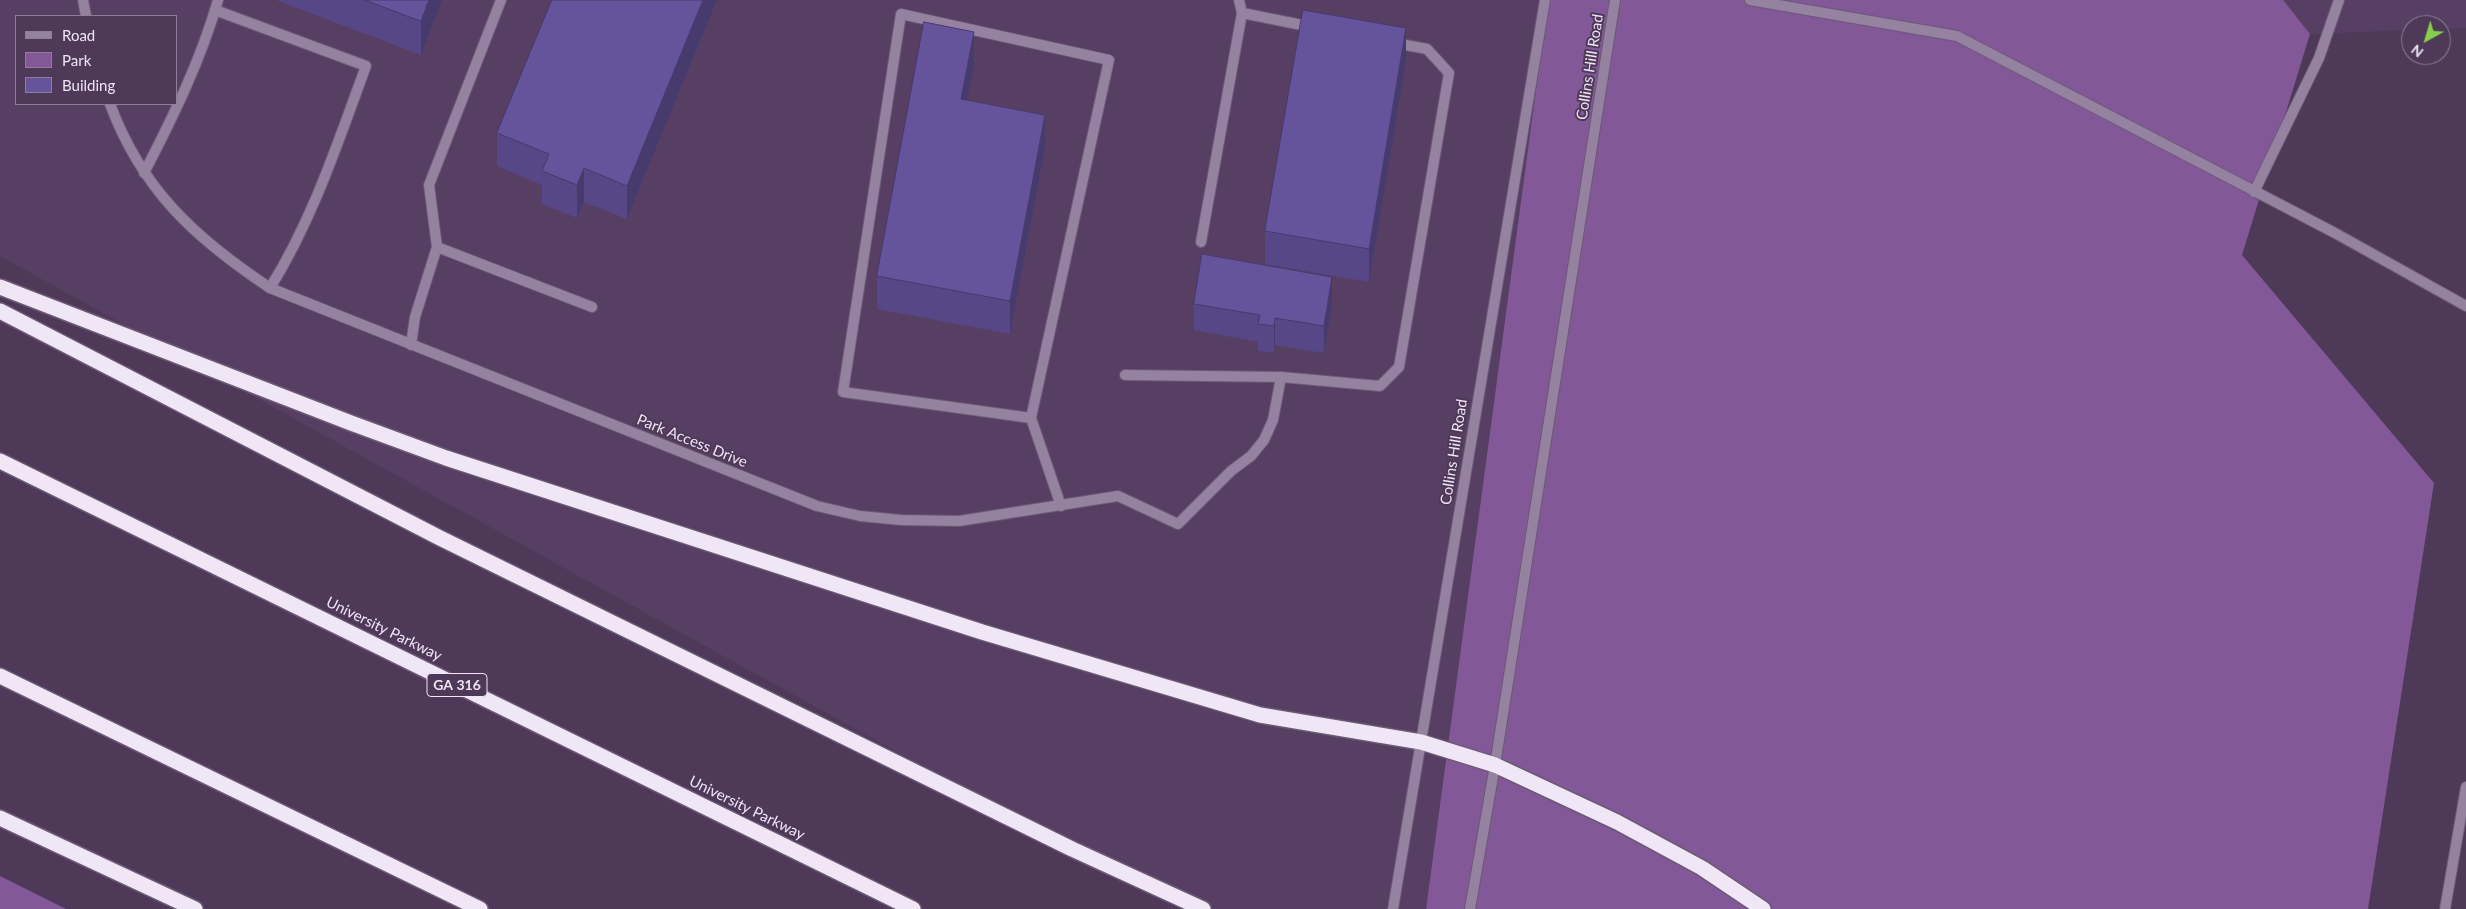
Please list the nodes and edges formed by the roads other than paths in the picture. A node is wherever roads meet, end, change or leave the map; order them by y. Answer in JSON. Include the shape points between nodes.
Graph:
{"nodes":[{"id":1,"x":83,"y":0,"type":"edge"},
{"id":2,"x":501,"y":0,"type":"edge"},
{"id":3,"x":1239,"y":0,"type":"edge"},
{"id":4,"x":1545,"y":0,"type":"edge"},
{"id":5,"x":1615,"y":0,"type":"edge"},
{"id":6,"x":1750,"y":0,"type":"edge"},
{"id":7,"x":2339,"y":0,"type":"edge"},
{"id":8,"x":216,"y":5,"type":"edge"},
{"id":9,"x":1242,"y":13,"type":"junction"},
{"id":10,"x":86,"y":15,"type":"edge"},
{"id":11,"x":1320,"y":28,"type":"edge"},
{"id":12,"x":1388,"y":41,"type":"edge"},
{"id":13,"x":178,"y":104,"type":"edge"},
{"id":14,"x":110,"y":105,"type":"edge"},
{"id":15,"x":177,"y":105,"type":"edge"},
{"id":16,"x":144,"y":173,"type":"junction"},
{"id":17,"x":2254,"y":192,"type":"junction"},
{"id":18,"x":1201,"y":242,"type":"dead end"},
{"id":19,"x":437,"y":247,"type":"junction"},
{"id":20,"x":0,"y":288,"type":"edge"},
{"id":21,"x":270,"y":288,"type":"junction"},
{"id":22,"x":2466,"y":306,"type":"edge"},
{"id":23,"x":592,"y":307,"type":"dead end"},
{"id":24,"x":0,"y":311,"type":"edge"},
{"id":25,"x":411,"y":345,"type":"junction"},
{"id":26,"x":1125,"y":375,"type":"dead end"},
{"id":27,"x":1281,"y":377,"type":"junction"},
{"id":28,"x":1031,"y":418,"type":"junction"},
{"id":29,"x":0,"y":460,"type":"edge"},
{"id":30,"x":1060,"y":506,"type":"junction"},
{"id":31,"x":0,"y":676,"type":"edge"},
{"id":32,"x":1421,"y":742,"type":"junction"},
{"id":33,"x":1495,"y":764,"type":"junction"},
{"id":34,"x":2466,"y":787,"type":"edge"},
{"id":35,"x":0,"y":818,"type":"edge"},
{"id":36,"x":196,"y":909,"type":"edge"},
{"id":37,"x":480,"y":909,"type":"edge"},
{"id":38,"x":914,"y":909,"type":"edge"},
{"id":39,"x":1202,"y":909,"type":"edge"},
{"id":40,"x":1393,"y":909,"type":"edge"},
{"id":41,"x":1470,"y":909,"type":"edge"},
{"id":42,"x":1763,"y":909,"type":"edge"},
{"id":43,"x":2445,"y":909,"type":"edge"}],
"edges":[{"from":1,"to":10,"type":"street"},
{"from":2,"to":19,"type":"street","via":[[429,185]]},
{"from":3,"to":9,"type":"street"},
{"from":4,"to":32,"type":"street","name":"Collins Hill Road"},
{"from":5,"to":33,"type":"street","name":"Collins Hill Road"},
{"from":6,"to":17,"type":"street","via":[[1957,36]]},
{"from":7,"to":17,"type":"street","via":[[2319,58]]},
{"from":8,"to":13,"type":"street"},
{"from":8,"to":21,"type":"street","via":[[366,66],[329,167],[289,256]]},
{"from":9,"to":11,"type":"street"},
{"from":9,"to":18,"type":"street"},
{"from":12,"to":27,"type":"street","via":[[1427,49],[1449,73],[1400,367],[1380,386]]},
{"from":14,"to":16,"type":"street","name":"Park Access Drive"},
{"from":15,"to":16,"type":"street"},
{"from":16,"to":21,"type":"street","name":"Park Access Drive","via":[[197,235]]},
{"from":17,"to":22,"type":"street"},
{"from":19,"to":23,"type":"street"},
{"from":19,"to":25,"type":"street","via":[[415,316]]},
{"from":20,"to":32,"type":"highway","via":[[446,458],[982,632],[1260,715]]},
{"from":21,"to":25,"type":"street","name":"Park Access Drive"},
{"from":24,"to":39,"type":"highway","via":[[449,542],[1072,849]]},
{"from":25,"to":30,"type":"street","name":"Park Access Drive","via":[[817,506],[860,516],[959,521]]},
{"from":26,"to":27,"type":"street"},
{"from":27,"to":30,"type":"street","name":"Park Access Drive","via":[[1273,420],[1264,440],[1178,524],[1118,496]]},
{"from":28,"to":28,"type":"street","via":[[843,392],[901,14],[1109,60]]},
{"from":28,"to":30,"type":"street"},
{"from":29,"to":38,"type":"highway","name":"University Parkway","number":"GA 316"},
{"from":31,"to":37,"type":"highway"},
{"from":32,"to":33,"type":"highway"},
{"from":32,"to":40,"type":"street","name":"Collins Hill Road"},
{"from":33,"to":41,"type":"street","name":"Collins Hill Road"},
{"from":33,"to":42,"type":"highway","via":[[1702,868]]},
{"from":34,"to":43,"type":"street"},
{"from":35,"to":36,"type":"highway"}]}
